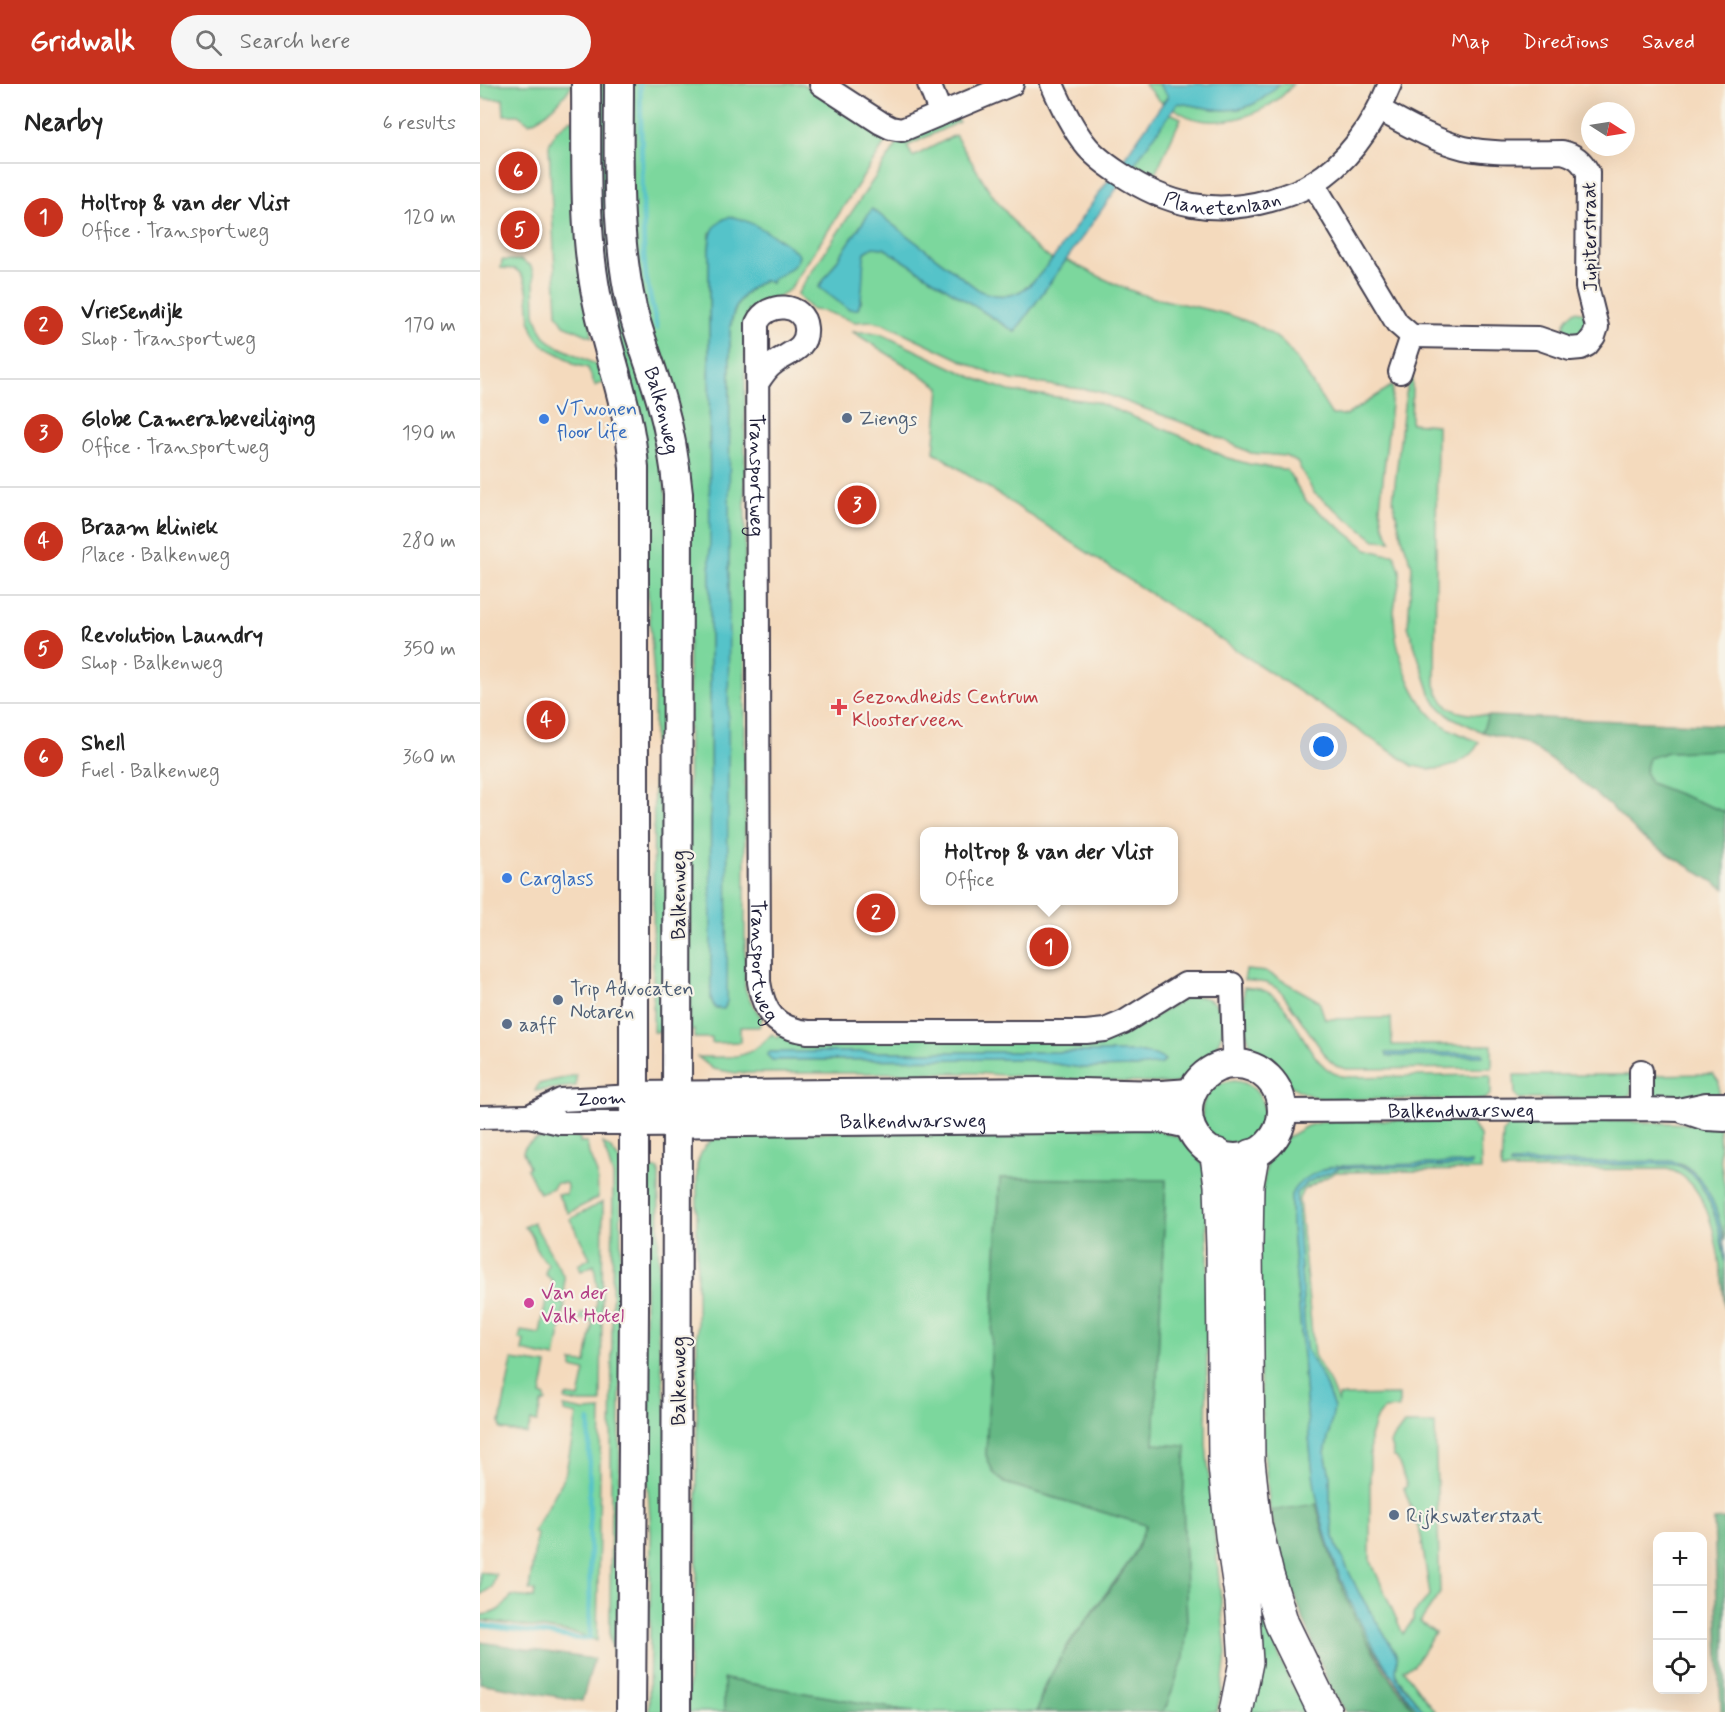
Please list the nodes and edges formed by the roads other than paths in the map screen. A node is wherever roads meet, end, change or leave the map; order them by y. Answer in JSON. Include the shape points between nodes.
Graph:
{"nodes":[{"id":1,"x":586,"y":84,"type":"edge"},
{"id":2,"x":619,"y":84,"type":"edge"},
{"id":3,"x":821,"y":84,"type":"edge"},
{"id":4,"x":929,"y":84,"type":"edge"},
{"id":5,"x":1011,"y":84,"type":"edge"},
{"id":6,"x":1052,"y":84,"type":"edge"},
{"id":7,"x":1390,"y":84,"type":"edge"},
{"id":8,"x":1380,"y":110,"type":"junction"},
{"id":9,"x":941,"y":114,"type":"junction"},
{"id":10,"x":1313,"y":183,"type":"junction"},
{"id":11,"x":1412,"y":336,"type":"junction"},
{"id":12,"x":1400,"y":372,"type":"dead end"},
{"id":13,"x":758,"y":382,"type":"dead end"},
{"id":14,"x":1234,"y":1063,"type":"junction"},
{"id":15,"x":1641,"y":1071,"type":"dead end"},
{"id":16,"x":1190,"y":1093,"type":"junction"},
{"id":17,"x":678,"y":1095,"type":"junction"},
{"id":18,"x":1725,"y":1104,"type":"edge"},
{"id":19,"x":634,"y":1109,"type":"junction"},
{"id":20,"x":1641,"y":1109,"type":"junction"},
{"id":21,"x":1679,"y":1110,"type":"junction"},
{"id":22,"x":1283,"y":1111,"type":"junction"},
{"id":23,"x":480,"y":1117,"type":"edge"},
{"id":24,"x":1725,"y":1120,"type":"edge"},
{"id":25,"x":678,"y":1123,"type":"junction"},
{"id":26,"x":1189,"y":1124,"type":"junction"},
{"id":27,"x":1217,"y":1155,"type":"junction"},
{"id":28,"x":1252,"y":1156,"type":"junction"},
{"id":29,"x":631,"y":1712,"type":"edge"},
{"id":30,"x":676,"y":1712,"type":"edge"},
{"id":31,"x":1236,"y":1712,"type":"edge"},
{"id":32,"x":1324,"y":1712,"type":"edge"}],
"edges":[{"from":1,"to":19,"type":"main road","name":"Balkenweg","via":[[589,244],[596,294],[629,420],[634,468]]},
{"from":2,"to":17,"type":"main road","name":"Balkenweg","via":[[619,198],[626,266],[632,307],[669,433],[678,494]]},
{"from":3,"to":9,"type":"street","via":[[891,128],[902,130]]},
{"from":4,"to":9,"type":"street"},
{"from":5,"to":9,"type":"street"},
{"from":6,"to":10,"type":"street","name":"Planetenlaan","via":[[1085,144],[1108,166],[1147,191],[1175,201],[1224,207],[1260,203]]},
{"from":7,"to":8,"type":"street","name":"Planetenlaan"},
{"from":8,"to":10,"type":"street","name":"Planetenlaan","via":[[1356,144]]},
{"from":8,"to":11,"type":"street","name":"Jupiterstraat","via":[[1463,147],[1574,155],[1588,172],[1587,286],[1597,327],[1587,345],[1570,349],[1538,338]]},
{"from":10,"to":11,"type":"street","via":[[1396,322]]},
{"from":11,"to":12,"type":"street"},
{"from":13,"to":14,"type":"street","name":"Transportweg","via":[[759,982],[772,1018],[784,1026],[808,1032],[1086,1032],[1106,1030],[1124,1022],[1185,984],[1232,984]]},
{"from":14,"to":16,"type":"main road","via":[[1209,1071]]},
{"from":14,"to":22,"type":"main road","via":[[1262,1072],[1279,1095]]},
{"from":15,"to":20,"type":"street"},
{"from":16,"to":17,"type":"main road","name":"Balkendwarsweg"},
{"from":16,"to":26,"type":"main road"},
{"from":17,"to":19,"type":"main road","name":"Zoom"},
{"from":17,"to":25,"type":"main road","name":"Balkenweg"},
{"from":18,"to":21,"type":"street","name":"Balkendwarsweg"},
{"from":19,"to":23,"type":"street","name":"Zoom","via":[[560,1123],[529,1116]]},
{"from":19,"to":25,"type":"main road","name":"Balkendwarsweg"},
{"from":19,"to":29,"type":"main road","name":"Balkenweg"},
{"from":20,"to":21,"type":"street","name":"Balkendwarsweg"},
{"from":20,"to":22,"type":"street","name":"Balkendwarsweg"},
{"from":21,"to":24,"type":"street","name":"Balkendwarsweg","via":[[1706,1119]]},
{"from":22,"to":28,"type":"main road","via":[[1273,1139]]},
{"from":25,"to":26,"type":"main road","name":"Balkendwarsweg","via":[[1161,1118]]},
{"from":25,"to":30,"type":"main road","name":"Balkenweg"},
{"from":26,"to":27,"type":"main road","via":[[1198,1142]]},
{"from":27,"to":28,"type":"main road","via":[[1228,1159]]},
{"from":27,"to":31,"type":"highway","via":[[1222,1205],[1225,1465],[1246,1662]]},
{"from":28,"to":32,"type":"highway","via":[[1246,1184],[1246,1246],[1248,1461],[1255,1526],[1282,1624]]}]}
